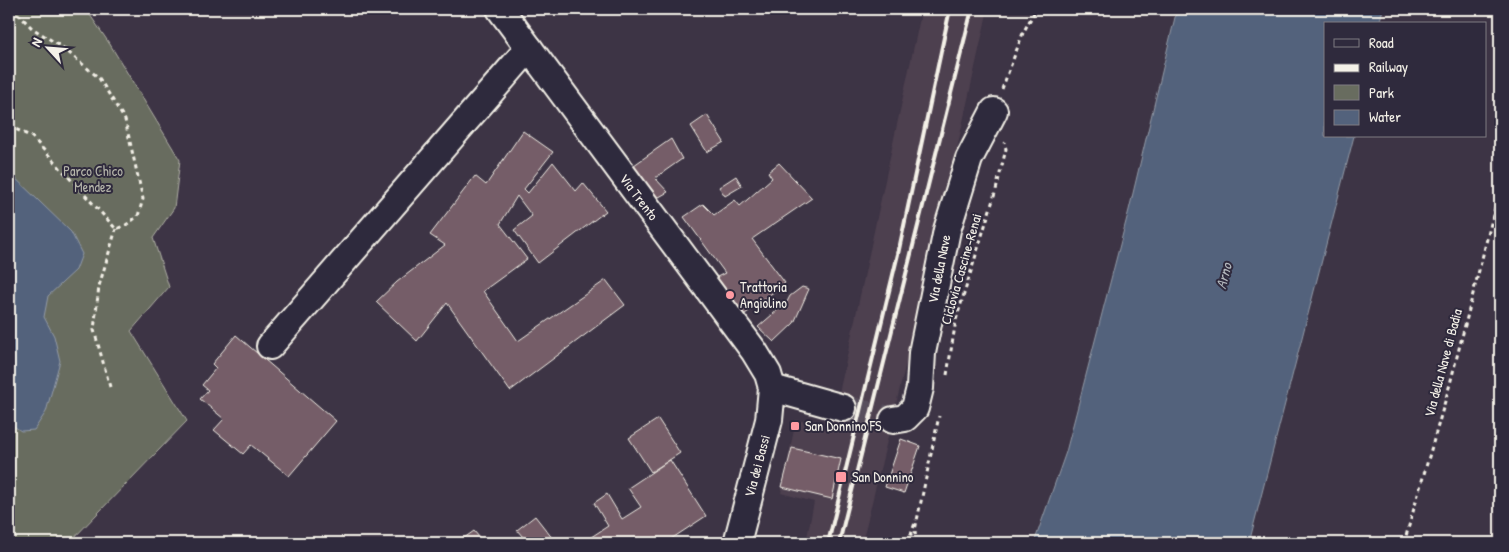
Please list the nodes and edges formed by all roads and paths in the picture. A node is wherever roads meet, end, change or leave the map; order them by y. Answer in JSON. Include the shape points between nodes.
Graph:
{"nodes":[{"id":1,"x":13,"y":9,"type":"edge"},
{"id":2,"x":500,"y":9,"type":"edge"},
{"id":3,"x":1036,"y":9,"type":"edge"},
{"id":4,"x":529,"y":48,"type":"junction"},
{"id":5,"x":994,"y":111,"type":"junction"},
{"id":6,"x":9,"y":126,"type":"edge"},
{"id":7,"x":1500,"y":188,"type":"edge"},
{"id":8,"x":116,"y":229,"type":"junction"},
{"id":9,"x":270,"y":346,"type":"dead end"},
{"id":10,"x":947,"y":375,"type":"dead end"},
{"id":11,"x":110,"y":387,"type":"dead end"},
{"id":12,"x":772,"y":388,"type":"junction"},
{"id":13,"x":843,"y":408,"type":"tunnel mouth"},
{"id":14,"x":940,"y":412,"type":"dead end"},
{"id":15,"x":893,"y":420,"type":"tunnel mouth"},
{"id":16,"x":920,"y":505,"type":"junction"},
{"id":17,"x":737,"y":543,"type":"edge"},
{"id":18,"x":908,"y":543,"type":"edge"},
{"id":19,"x":916,"y":543,"type":"edge"},
{"id":20,"x":1404,"y":543,"type":"edge"}],
"edges":[{"from":1,"to":8,"type":"path","via":[[32,28],[62,47],[99,78],[125,120],[143,199],[138,216]]},
{"from":2,"to":4,"type":"street","name":"Via Trento"},
{"from":3,"to":5,"type":"path","via":[[1023,32]]},
{"from":4,"to":9,"type":"street"},
{"from":4,"to":12,"type":"street","name":"Via Trento","via":[[754,351],[768,374]]},
{"from":5,"to":10,"type":"path","name":"Ciclovia Cascine-Renai","via":[[1006,148],[956,320]]},
{"from":5,"to":15,"type":"street","name":"Via della Nave","via":[[969,159],[947,230],[922,353],[915,408],[905,418]]},
{"from":6,"to":8,"type":"path","via":[[32,138]]},
{"from":7,"to":20,"type":"path","name":"Via della Nave di Badia","via":[[1450,384]]},
{"from":8,"to":11,"type":"path","via":[[99,286],[94,330]]},
{"from":12,"to":13,"type":"street"},
{"from":12,"to":17,"type":"street","name":"Via dei Bassi","via":[[769,420]]},
{"from":14,"to":16,"type":"path"},
{"from":16,"to":18,"type":"path"},
{"from":16,"to":19,"type":"path"}]}
